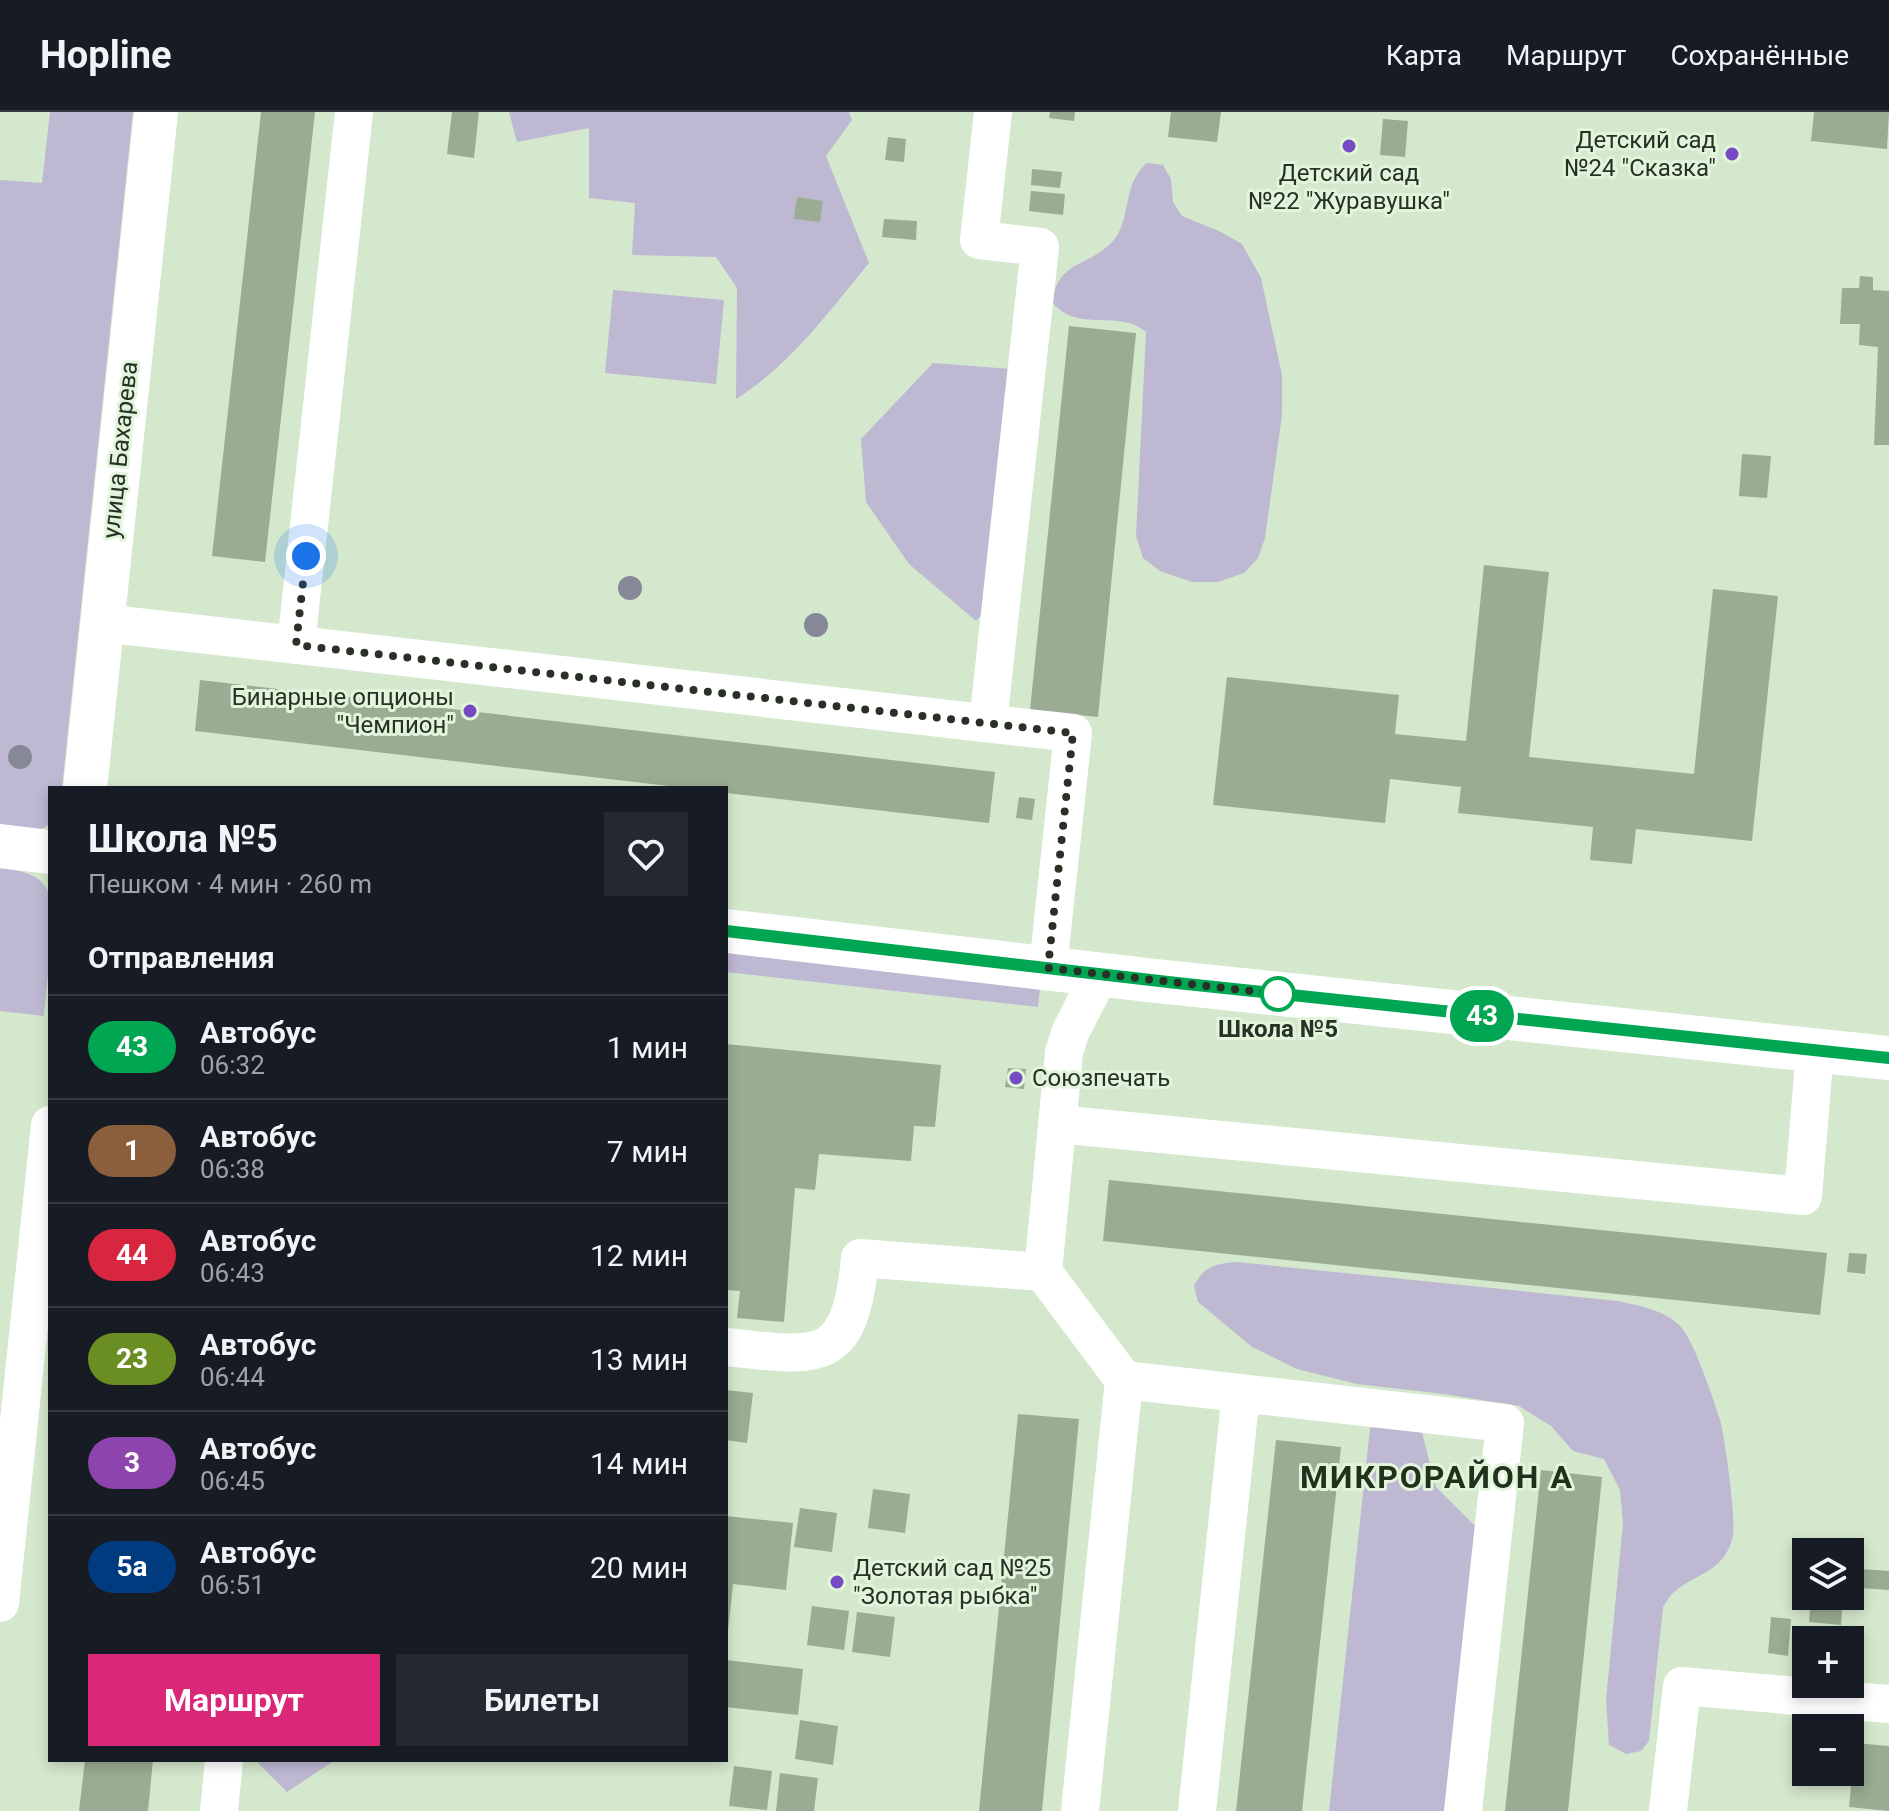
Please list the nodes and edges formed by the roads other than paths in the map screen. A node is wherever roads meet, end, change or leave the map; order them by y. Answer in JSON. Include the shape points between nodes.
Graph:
{"nodes":[{"id":1,"x":156,"y":112,"type":"edge"},
{"id":2,"x":354,"y":112,"type":"edge"},
{"id":3,"x":993,"y":112,"type":"edge"},
{"id":4,"x":102,"y":623,"type":"junction"},
{"id":5,"x":296,"y":645,"type":"junction"},
{"id":6,"x":988,"y":723,"type":"junction"},
{"id":7,"x":85,"y":786,"type":"edge"},
{"id":8,"x":0,"y":846,"type":"edge"},
{"id":9,"x":48,"y":852,"type":"edge"},
{"id":10,"x":728,"y":931,"type":"edge"},
{"id":11,"x":1048,"y":968,"type":"junction"},
{"id":12,"x":1100,"y":974,"type":"junction"},
{"id":13,"x":1815,"y":1050,"type":"junction"},
{"id":14,"x":1889,"y":1058,"type":"edge"},
{"id":15,"x":1057,"y":1124,"type":"junction"},
{"id":16,"x":48,"y":1162,"type":"edge"},
{"id":17,"x":1043,"y":1272,"type":"junction"},
{"id":18,"x":728,"y":1347,"type":"edge"},
{"id":19,"x":1124,"y":1380,"type":"junction"},
{"id":20,"x":1241,"y":1393,"type":"junction"},
{"id":21,"x":34,"y":1423,"type":"edge"},
{"id":22,"x":0,"y":1603,"type":"edge"},
{"id":23,"x":1889,"y":1704,"type":"edge"},
{"id":24,"x":224,"y":1762,"type":"edge"},
{"id":25,"x":219,"y":1811,"type":"edge"},
{"id":26,"x":1080,"y":1811,"type":"edge"},
{"id":27,"x":1197,"y":1811,"type":"edge"},
{"id":28,"x":1463,"y":1811,"type":"edge"},
{"id":29,"x":1668,"y":1811,"type":"edge"}],
"edges":[{"from":1,"to":4,"type":"main road","name":"улица Бахарева"},
{"from":2,"to":5,"type":"street"},
{"from":3,"to":6,"type":"street","via":[[979,240],[1040,247]]},
{"from":4,"to":5,"type":"street"},
{"from":4,"to":7,"type":"main road","name":"улица Бахарева"},
{"from":5,"to":6,"type":"street"},
{"from":6,"to":11,"type":"street","via":[[1073,733]]},
{"from":8,"to":9,"type":"main road"},
{"from":10,"to":11,"type":"main road"},
{"from":11,"to":12,"type":"main road"},
{"from":12,"to":13,"type":"main road"},
{"from":12,"to":15,"type":"street","via":[[1064,1053]]},
{"from":13,"to":14,"type":"main road"},
{"from":13,"to":15,"type":"street","via":[[1803,1196]]},
{"from":15,"to":17,"type":"street"},
{"from":16,"to":21,"type":"street"},
{"from":17,"to":18,"type":"street","via":[[860,1258],[854,1309],[846,1328],[829,1344],[811,1353]]},
{"from":17,"to":19,"type":"street"},
{"from":19,"to":20,"type":"street"},
{"from":19,"to":26,"type":"street"},
{"from":20,"to":27,"type":"street"},
{"from":20,"to":28,"type":"street","via":[[1505,1423]]},
{"from":21,"to":22,"type":"street"},
{"from":23,"to":29,"type":"street","via":[[1682,1686]]},
{"from":24,"to":25,"type":"street"}]}
